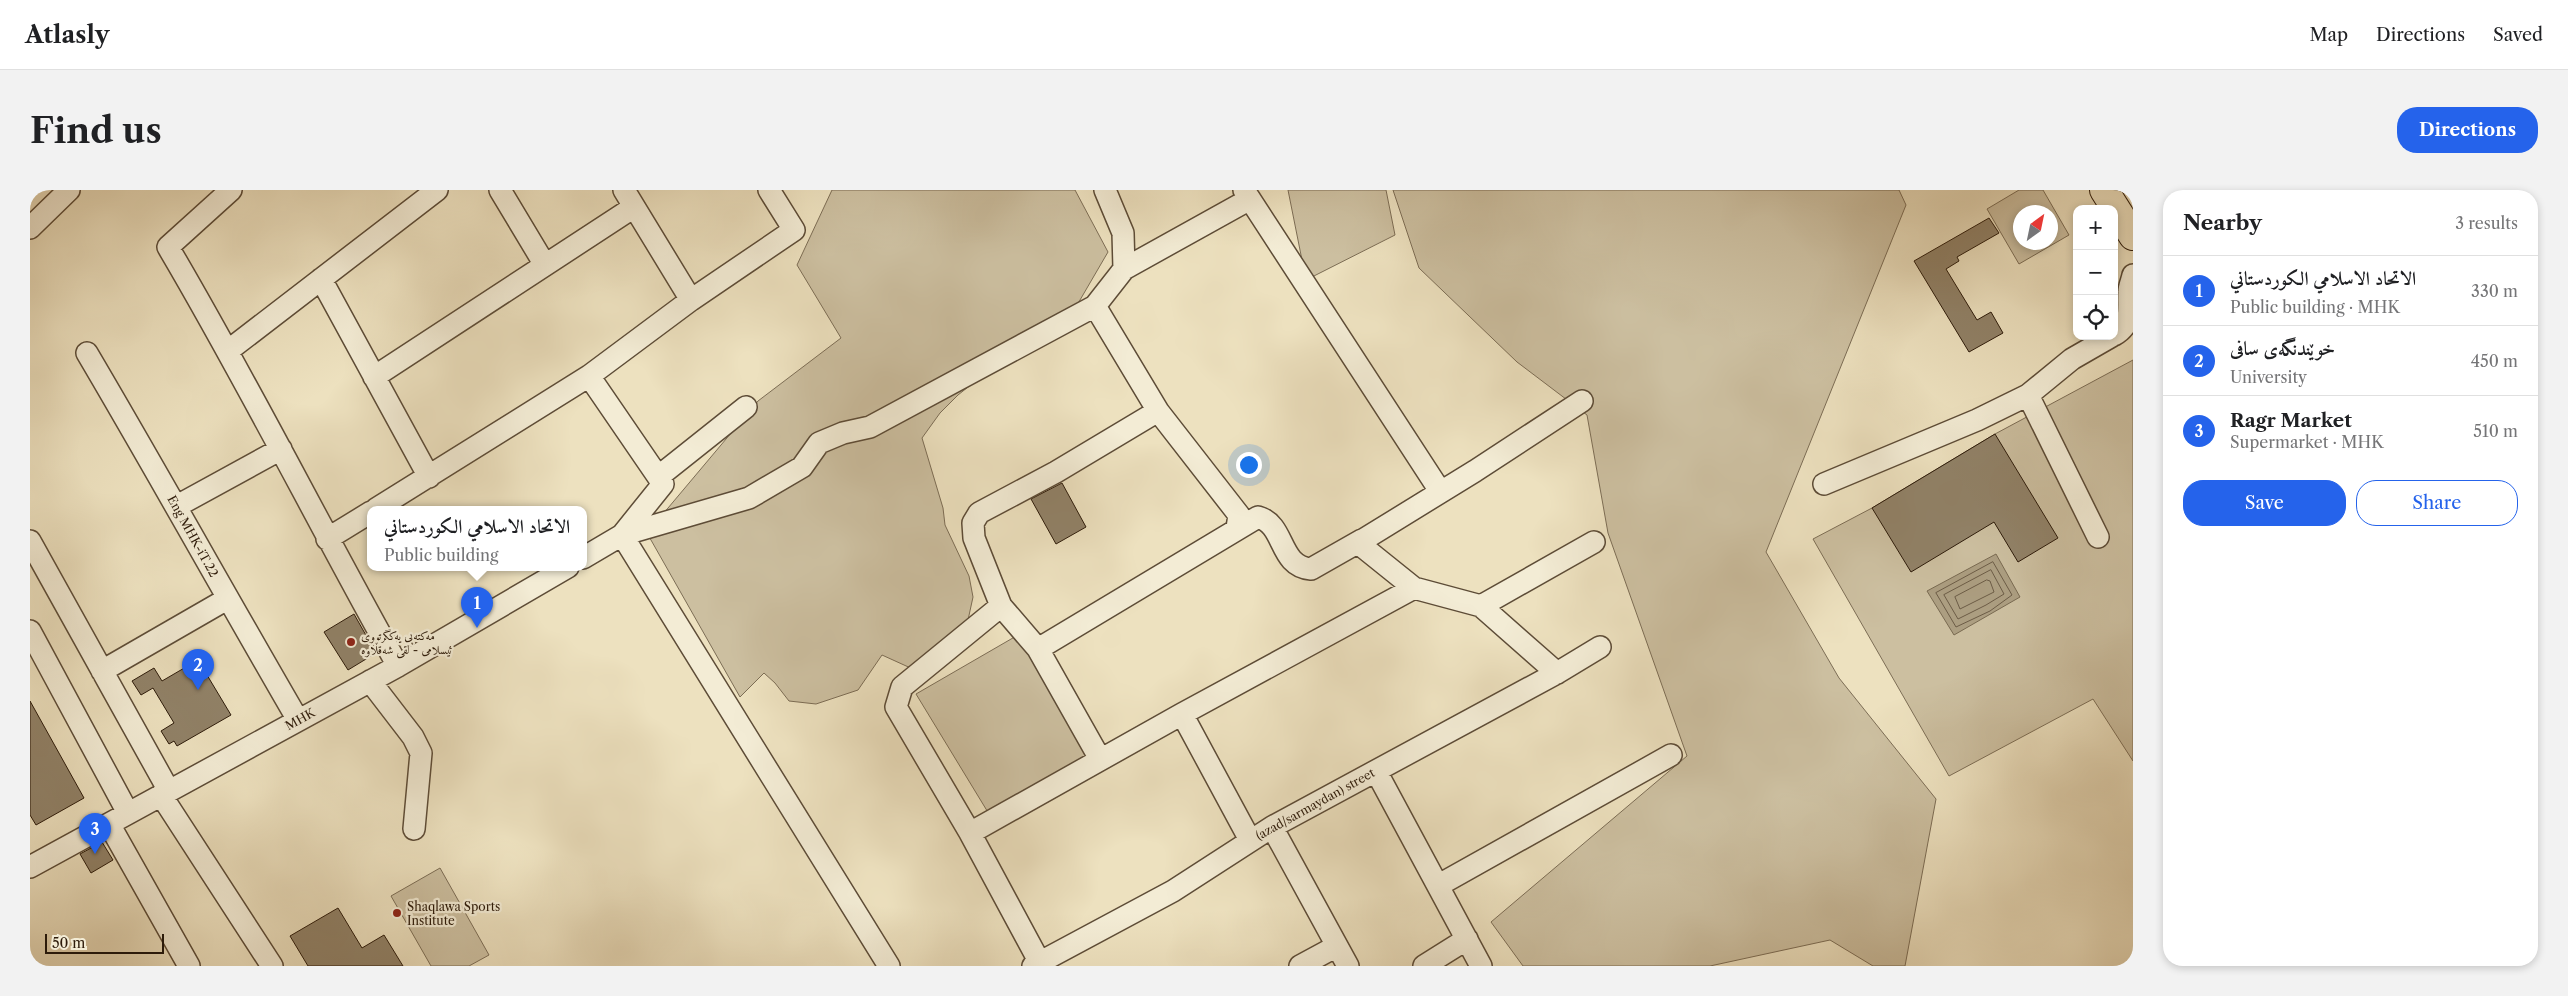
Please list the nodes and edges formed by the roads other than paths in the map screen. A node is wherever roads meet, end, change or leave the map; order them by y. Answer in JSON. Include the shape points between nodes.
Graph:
{"nodes":[{"id":1,"x":69,"y":190,"type":"edge"},
{"id":2,"x":231,"y":190,"type":"edge"},
{"id":3,"x":437,"y":190,"type":"edge"},
{"id":4,"x":500,"y":190,"type":"edge"},
{"id":5,"x":769,"y":190,"type":"edge"},
{"id":6,"x":1105,"y":190,"type":"edge"},
{"id":7,"x":2104,"y":190,"type":"edge"},
{"id":8,"x":1247,"y":195,"type":"edge"},
{"id":9,"x":629,"y":198,"type":"edge"},
{"id":10,"x":30,"y":228,"type":"edge"},
{"id":11,"x":2133,"y":236,"type":"edge"},
{"id":12,"x":545,"y":265,"type":"junction"},
{"id":13,"x":1124,"y":269,"type":"junction"},
{"id":14,"x":2133,"y":275,"type":"edge"},
{"id":15,"x":321,"y":279,"type":"junction"},
{"id":16,"x":691,"y":300,"type":"junction"},
{"id":17,"x":1095,"y":306,"type":"junction"},
{"id":18,"x":2118,"y":333,"type":"edge"},
{"id":19,"x":2106,"y":340,"type":"edge"},
{"id":20,"x":229,"y":350,"type":"junction"},
{"id":21,"x":87,"y":353,"type":"dead end"},
{"id":22,"x":589,"y":376,"type":"junction"},
{"id":23,"x":374,"y":377,"type":"junction"},
{"id":24,"x":2028,"y":395,"type":"junction"},
{"id":25,"x":1582,"y":401,"type":"dead end"},
{"id":26,"x":746,"y":407,"type":"dead end"},
{"id":27,"x":1158,"y":411,"type":"junction"},
{"id":28,"x":280,"y":448,"type":"junction"},
{"id":29,"x":429,"y":477,"type":"junction"},
{"id":30,"x":658,"y":477,"type":"junction"},
{"id":31,"x":1824,"y":484,"type":"dead end"},
{"id":32,"x":1440,"y":491,"type":"junction"},
{"id":33,"x":177,"y":506,"type":"junction"},
{"id":34,"x":381,"y":506,"type":"edge"},
{"id":35,"x":367,"y":514,"type":"edge"},
{"id":36,"x":1237,"y":528,"type":"junction"},
{"id":37,"x":622,"y":535,"type":"junction"},
{"id":38,"x":2098,"y":537,"type":"dead end"},
{"id":39,"x":327,"y":539,"type":"junction"},
{"id":40,"x":1362,"y":540,"type":"junction"},
{"id":41,"x":30,"y":541,"type":"edge"},
{"id":42,"x":1594,"y":542,"type":"dead end"},
{"id":43,"x":587,"y":556,"type":"edge"},
{"id":44,"x":561,"y":571,"type":"edge"},
{"id":45,"x":1414,"y":588,"type":"junction"},
{"id":46,"x":227,"y":600,"type":"junction"},
{"id":47,"x":1001,"y":606,"type":"junction"},
{"id":48,"x":1481,"y":606,"type":"junction"},
{"id":49,"x":30,"y":631,"type":"edge"},
{"id":50,"x":1600,"y":647,"type":"dead end"},
{"id":51,"x":1038,"y":649,"type":"junction"},
{"id":52,"x":398,"y":666,"type":"junction"},
{"id":53,"x":102,"y":671,"type":"junction"},
{"id":54,"x":1557,"y":673,"type":"junction"},
{"id":55,"x":370,"y":681,"type":"junction"},
{"id":56,"x":1182,"y":714,"type":"junction"},
{"id":57,"x":298,"y":720,"type":"junction"},
{"id":58,"x":1671,"y":754,"type":"dead end"},
{"id":59,"x":1100,"y":759,"type":"junction"},
{"id":60,"x":1376,"y":771,"type":"junction"},
{"id":61,"x":165,"y":793,"type":"junction"},
{"id":62,"x":128,"y":813,"type":"junction"},
{"id":63,"x":109,"y":824,"type":"junction"},
{"id":64,"x":1272,"y":827,"type":"junction"},
{"id":65,"x":414,"y":829,"type":"dead end"},
{"id":66,"x":970,"y":834,"type":"junction"},
{"id":67,"x":1250,"y":840,"type":"junction"},
{"id":68,"x":30,"y":866,"type":"edge"},
{"id":69,"x":1439,"y":885,"type":"junction"},
{"id":70,"x":1467,"y":939,"type":"junction"},
{"id":71,"x":1337,"y":946,"type":"junction"},
{"id":72,"x":1037,"y":964,"type":"edge"},
{"id":73,"x":189,"y":966,"type":"edge"},
{"id":74,"x":272,"y":966,"type":"edge"},
{"id":75,"x":889,"y":966,"type":"edge"},
{"id":76,"x":1300,"y":966,"type":"edge"},
{"id":77,"x":1348,"y":966,"type":"edge"},
{"id":78,"x":1424,"y":966,"type":"edge"},
{"id":79,"x":1481,"y":966,"type":"edge"}],
"edges":[{"from":1,"to":10,"type":"street"},
{"from":2,"to":20,"type":"street","via":[[168,247]]},
{"from":3,"to":15,"type":"street"},
{"from":4,"to":12,"type":"street"},
{"from":5,"to":16,"type":"street","via":[[794,230]]},
{"from":6,"to":13,"type":"street","via":[[1123,234]]},
{"from":7,"to":11,"type":"main road"},
{"from":8,"to":13,"type":"street"},
{"from":8,"to":32,"type":"street"},
{"from":9,"to":12,"type":"street"},
{"from":9,"to":16,"type":"street"},
{"from":12,"to":23,"type":"street"},
{"from":13,"to":17,"type":"street"},
{"from":14,"to":18,"type":"street","via":[[2129,291],[2131,311],[2128,322]]},
{"from":15,"to":20,"type":"street"},
{"from":15,"to":23,"type":"street"},
{"from":16,"to":22,"type":"street"},
{"from":17,"to":27,"type":"street"},
{"from":17,"to":37,"type":"street","via":[[870,427],[819,443],[802,467],[749,498]]},
{"from":19,"to":24,"type":"street","via":[[2072,359]]},
{"from":20,"to":28,"type":"street"},
{"from":21,"to":33,"type":"street","name":"Eng MHK-iT.22"},
{"from":22,"to":29,"type":"street"},
{"from":22,"to":30,"type":"street"},
{"from":23,"to":29,"type":"street"},
{"from":24,"to":31,"type":"street","via":[[1977,420]]},
{"from":24,"to":38,"type":"street"},
{"from":25,"to":32,"type":"street"},
{"from":26,"to":30,"type":"street"},
{"from":27,"to":36,"type":"street","via":[[1239,516]]},
{"from":27,"to":47,"type":"street","via":[[979,513],[973,523],[974,538]]},
{"from":28,"to":33,"type":"street"},
{"from":28,"to":39,"type":"street"},
{"from":29,"to":34,"type":"street"},
{"from":30,"to":37,"type":"street","via":[[663,484]]},
{"from":32,"to":40,"type":"street"},
{"from":33,"to":46,"type":"street","name":"Eng MHK-iT.22"},
{"from":35,"to":39,"type":"street"},
{"from":36,"to":40,"type":"street","via":[[1258,517],[1264,519],[1273,528],[1293,564],[1311,569]]},
{"from":36,"to":51,"type":"street"},
{"from":37,"to":43,"type":"street"},
{"from":37,"to":75,"type":"street"},
{"from":39,"to":52,"type":"street"},
{"from":40,"to":45,"type":"street","via":[[1358,543]]},
{"from":41,"to":53,"type":"street"},
{"from":42,"to":48,"type":"street"},
{"from":44,"to":52,"type":"street","name":"MHK"},
{"from":45,"to":48,"type":"street"},
{"from":45,"to":56,"type":"street"},
{"from":46,"to":53,"type":"street"},
{"from":46,"to":57,"type":"street","name":"Eng MHK-iT.22"},
{"from":47,"to":51,"type":"street"},
{"from":47,"to":66,"type":"street","via":[[902,687],[896,706]]},
{"from":48,"to":54,"type":"street"},
{"from":49,"to":62,"type":"street"},
{"from":50,"to":54,"type":"street","name":"(azad/sarmaydan) street"},
{"from":51,"to":59,"type":"street"},
{"from":52,"to":55,"type":"street","name":"MHK"},
{"from":53,"to":61,"type":"street"},
{"from":54,"to":60,"type":"street","name":"(azad/sarmaydan) street"},
{"from":55,"to":57,"type":"street","name":"MHK"},
{"from":55,"to":65,"type":"street","via":[[413,737],[421,753]]},
{"from":56,"to":59,"type":"street"},
{"from":56,"to":67,"type":"street"},
{"from":57,"to":61,"type":"street","name":"MHK"},
{"from":58,"to":69,"type":"street"},
{"from":59,"to":66,"type":"street"},
{"from":60,"to":64,"type":"street","name":"(azad/sarmaydan) street"},
{"from":60,"to":69,"type":"street"},
{"from":61,"to":62,"type":"street","name":"MHK"},
{"from":61,"to":74,"type":"street"},
{"from":62,"to":63,"type":"street","name":"MHK"},
{"from":63,"to":68,"type":"street","name":"MHK"},
{"from":63,"to":73,"type":"street"},
{"from":64,"to":67,"type":"street","name":"(azad/sarmaydan) street"},
{"from":64,"to":71,"type":"street"},
{"from":66,"to":72,"type":"street"},
{"from":67,"to":72,"type":"street","name":"(azad/sarmaydan) street","via":[[1172,891]]},
{"from":69,"to":70,"type":"street"},
{"from":70,"to":78,"type":"street"},
{"from":70,"to":79,"type":"street"},
{"from":71,"to":76,"type":"street"},
{"from":71,"to":77,"type":"street"}]}
